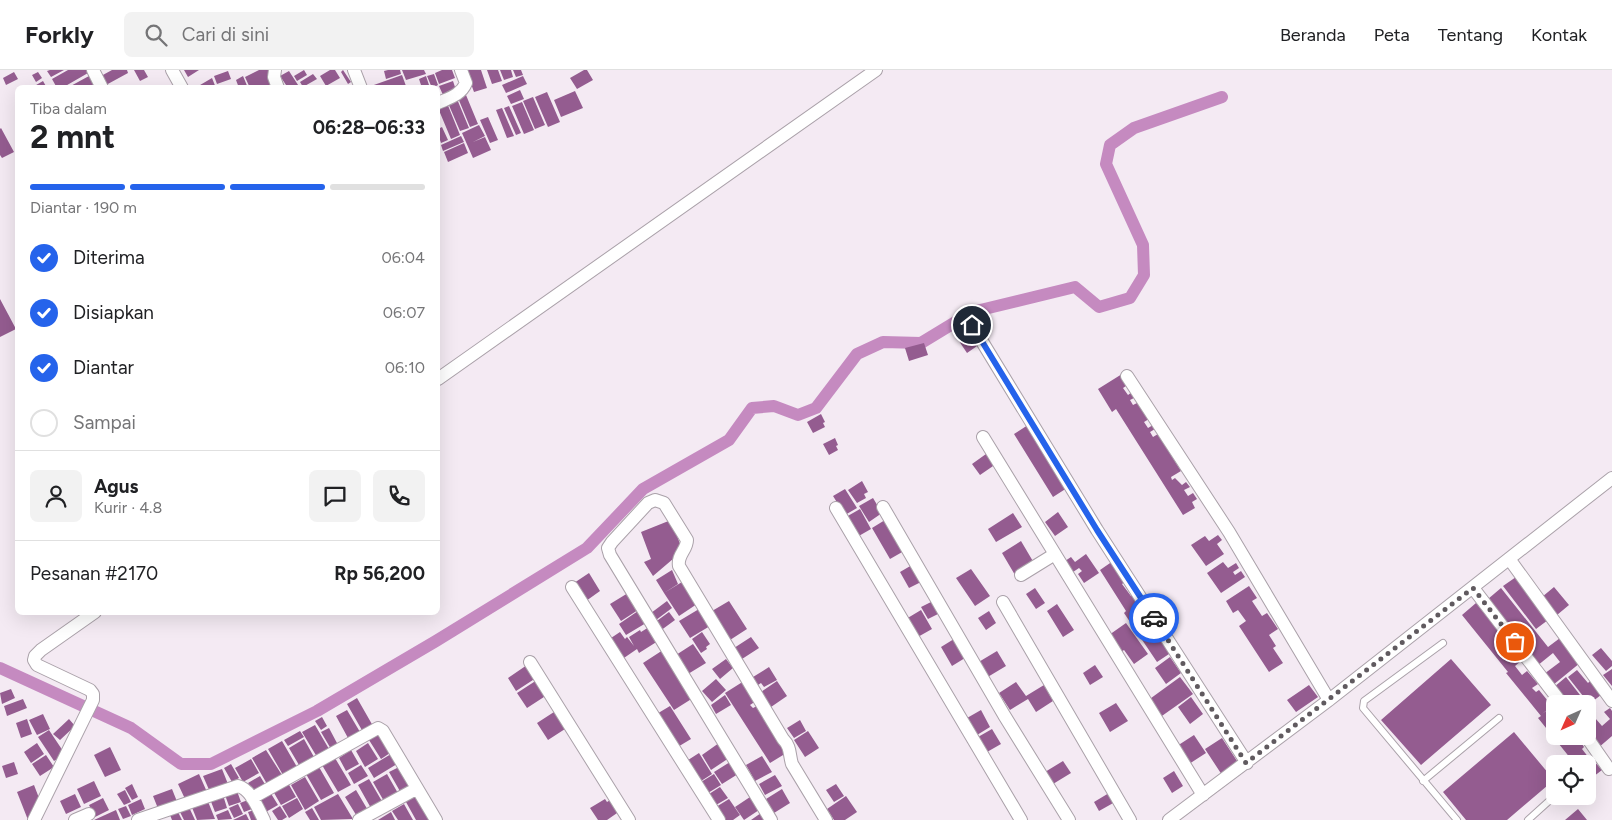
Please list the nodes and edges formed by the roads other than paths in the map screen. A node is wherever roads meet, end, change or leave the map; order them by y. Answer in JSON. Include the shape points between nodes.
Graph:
{"nodes":[{"id":1,"x":93,"y":70,"type":"edge"},
{"id":2,"x":172,"y":70,"type":"edge"},
{"id":3,"x":275,"y":70,"type":"edge"},
{"id":4,"x":354,"y":70,"type":"edge"},
{"id":5,"x":461,"y":70,"type":"edge"},
{"id":6,"x":876,"y":70,"type":"edge"},
{"id":7,"x":100,"y":85,"type":"edge"},
{"id":8,"x":180,"y":85,"type":"edge"},
{"id":9,"x":277,"y":85,"type":"edge"},
{"id":10,"x":360,"y":85,"type":"edge"},
{"id":11,"x":440,"y":102,"type":"edge"},
{"id":12,"x":972,"y":325,"type":"dead end"},
{"id":13,"x":1127,"y":376,"type":"dead end"},
{"id":14,"x":440,"y":378,"type":"edge"},
{"id":15,"x":983,"y":437,"type":"dead end"},
{"id":16,"x":1612,"y":478,"type":"edge"},
{"id":17,"x":883,"y":507,"type":"dead end"},
{"id":18,"x":836,"y":508,"type":"dead end"},
{"id":19,"x":1055,"y":554,"type":"junction"},
{"id":20,"x":1514,"y":564,"type":"junction"},
{"id":21,"x":1020,"y":576,"type":"dead end"},
{"id":22,"x":572,"y":587,"type":"dead end"},
{"id":23,"x":1477,"y":593,"type":"junction"},
{"id":24,"x":1003,"y":602,"type":"dead end"},
{"id":25,"x":91,"y":615,"type":"edge"},
{"id":26,"x":1443,"y":643,"type":"dead end"},
{"id":27,"x":530,"y":662,"type":"dead end"},
{"id":28,"x":1555,"y":695,"type":"edge"},
{"id":29,"x":1329,"y":700,"type":"junction"},
{"id":30,"x":1612,"y":701,"type":"edge"},
{"id":31,"x":1499,"y":718,"type":"dead end"},
{"id":32,"x":1592,"y":745,"type":"edge"},
{"id":33,"x":1246,"y":763,"type":"junction"},
{"id":34,"x":1609,"y":770,"type":"dead end"},
{"id":35,"x":1423,"y":780,"type":"junction"},
{"id":36,"x":416,"y":789,"type":"junction"},
{"id":37,"x":1203,"y":795,"type":"junction"},
{"id":38,"x":252,"y":798,"type":"junction"},
{"id":39,"x":1546,"y":804,"type":"edge"},
{"id":40,"x":89,"y":814,"type":"dead end"},
{"id":41,"x":34,"y":820,"type":"edge"},
{"id":42,"x":75,"y":820,"type":"edge"},
{"id":43,"x":138,"y":820,"type":"edge"},
{"id":44,"x":264,"y":820,"type":"edge"},
{"id":45,"x":360,"y":820,"type":"edge"},
{"id":46,"x":436,"y":820,"type":"edge"},
{"id":47,"x":629,"y":820,"type":"edge"},
{"id":48,"x":719,"y":820,"type":"edge"},
{"id":49,"x":771,"y":820,"type":"edge"},
{"id":50,"x":826,"y":820,"type":"edge"},
{"id":51,"x":1021,"y":820,"type":"edge"},
{"id":52,"x":1069,"y":820,"type":"edge"},
{"id":53,"x":1130,"y":820,"type":"edge"},
{"id":54,"x":1169,"y":820,"type":"edge"},
{"id":55,"x":1457,"y":820,"type":"edge"},
{"id":56,"x":1528,"y":820,"type":"edge"}],
"edges":[{"from":1,"to":7,"type":"street"},
{"from":2,"to":8,"type":"street"},
{"from":3,"to":9,"type":"street"},
{"from":4,"to":10,"type":"street"},
{"from":5,"to":11,"type":"street","via":[[466,83],[464,90]]},
{"from":6,"to":14,"type":"street"},
{"from":12,"to":33,"type":"street","via":[[1097,530]]},
{"from":13,"to":29,"type":"street","via":[[1229,532]]},
{"from":15,"to":19,"type":"street"},
{"from":16,"to":20,"type":"street"},
{"from":17,"to":52,"type":"street"},
{"from":18,"to":51,"type":"street"},
{"from":19,"to":21,"type":"street"},
{"from":19,"to":37,"type":"street"},
{"from":20,"to":23,"type":"street"},
{"from":20,"to":30,"type":"street"},
{"from":22,"to":48,"type":"street"},
{"from":23,"to":28,"type":"street"},
{"from":23,"to":29,"type":"street"},
{"from":24,"to":53,"type":"street"},
{"from":25,"to":41,"type":"street","via":[[41,650],[34,660],[38,665],[90,690],[94,700]]},
{"from":26,"to":35,"type":"lane","via":[[1364,701],[1363,705]]},
{"from":27,"to":47,"type":"street"},
{"from":29,"to":33,"type":"street"},
{"from":31,"to":35,"type":"lane"},
{"from":32,"to":34,"type":"street"},
{"from":33,"to":37,"type":"street"},
{"from":35,"to":55,"type":"lane"},
{"from":36,"to":38,"type":"street","via":[[378,728]]},
{"from":36,"to":45,"type":"street"},
{"from":36,"to":46,"type":"street"},
{"from":37,"to":54,"type":"street"},
{"from":38,"to":43,"type":"street","via":[[238,786]]},
{"from":38,"to":44,"type":"street"},
{"from":39,"to":56,"type":"lane"},
{"from":40,"to":42,"type":"street"},
{"from":49,"to":50,"type":"street","via":[[610,555],[608,548],[612,542],[648,503],[655,500],[664,503],[687,540],[679,556],[679,566],[788,744],[792,764]]}]}
